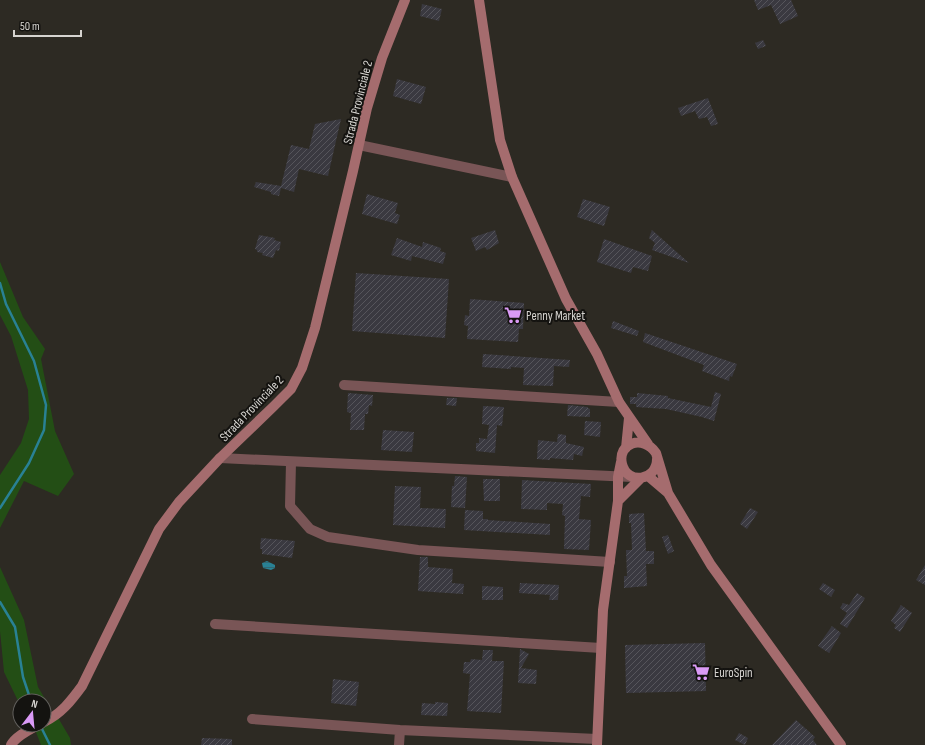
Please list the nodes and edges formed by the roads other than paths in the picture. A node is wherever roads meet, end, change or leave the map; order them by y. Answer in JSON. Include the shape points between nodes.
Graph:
{"nodes":[{"id":1,"x":474,"y":0,"type":"edge"},
{"id":2,"x":479,"y":0,"type":"edge"},
{"id":3,"x":405,"y":1,"type":"edge"},
{"id":4,"x":482,"y":19,"type":"junction"},
{"id":5,"x":359,"y":145,"type":"junction"},
{"id":6,"x":512,"y":177,"type":"junction"},
{"id":7,"x":344,"y":384,"type":"dead end"},
{"id":8,"x":619,"y":402,"type":"junction"},
{"id":9,"x":629,"y":418,"type":"junction"},
{"id":10,"x":648,"y":444,"type":"junction"},
{"id":11,"x":626,"y":448,"type":"junction"},
{"id":12,"x":220,"y":458,"type":"junction"},
{"id":13,"x":621,"y":459,"type":"junction"},
{"id":14,"x":657,"y":459,"type":"junction"},
{"id":15,"x":291,"y":462,"type":"junction"},
{"id":16,"x":618,"y":477,"type":"junction"},
{"id":17,"x":641,"y":477,"type":"junction"},
{"id":18,"x":668,"y":493,"type":"junction"},
{"id":19,"x":618,"y":501,"type":"junction"},
{"id":20,"x":610,"y":562,"type":"junction"},
{"id":21,"x":215,"y":624,"type":"dead end"},
{"id":22,"x":601,"y":648,"type":"junction"},
{"id":23,"x":52,"y":718,"type":"edge"},
{"id":24,"x":252,"y":719,"type":"dead end"},
{"id":25,"x":400,"y":730,"type":"junction"},
{"id":26,"x":26,"y":733,"type":"edge"},
{"id":27,"x":597,"y":742,"type":"edge"},
{"id":28,"x":11,"y":745,"type":"edge"},
{"id":29,"x":399,"y":745,"type":"edge"},
{"id":30,"x":841,"y":745,"type":"edge"}],
"edges":[{"from":1,"to":4,"type":"street"},
{"from":2,"to":4,"type":"street"},
{"from":3,"to":5,"type":"street","name":"Strada Provinciale 2","via":[[382,58]]},
{"from":4,"to":6,"type":"street","via":[[500,140]]},
{"from":5,"to":6,"type":"street"},
{"from":5,"to":12,"type":"street","name":"Strada Provinciale 2","via":[[315,328],[302,368],[291,388]]},
{"from":6,"to":8,"type":"street","via":[[566,299],[597,354]]},
{"from":7,"to":8,"type":"street"},
{"from":8,"to":9,"type":"street"},
{"from":9,"to":10,"type":"street"},
{"from":9,"to":11,"type":"street"},
{"from":10,"to":11,"type":"street","via":[[636,442]]},
{"from":10,"to":14,"type":"street","via":[[656,453]]},
{"from":11,"to":13,"type":"street"},
{"from":12,"to":15,"type":"street"},
{"from":12,"to":23,"type":"street","name":"Strada Provinciale 2","via":[[179,502],[159,529],[82,686],[60,713]]},
{"from":13,"to":16,"type":"street"},
{"from":13,"to":17,"type":"street","via":[[625,471]]},
{"from":14,"to":17,"type":"street","via":[[655,469]]},
{"from":14,"to":18,"type":"street"},
{"from":15,"to":16,"type":"street"},
{"from":15,"to":20,"type":"street","via":[[290,506],[310,529],[328,537],[418,550]]},
{"from":16,"to":17,"type":"street"},
{"from":16,"to":19,"type":"street"},
{"from":17,"to":18,"type":"street"},
{"from":17,"to":19,"type":"street"},
{"from":18,"to":30,"type":"street","via":[[711,566]]},
{"from":19,"to":20,"type":"street"},
{"from":20,"to":22,"type":"street"},
{"from":21,"to":22,"type":"street"},
{"from":22,"to":27,"type":"street"},
{"from":24,"to":25,"type":"street"},
{"from":25,"to":27,"type":"street"},
{"from":25,"to":29,"type":"street"},
{"from":26,"to":28,"type":"street"}]}
